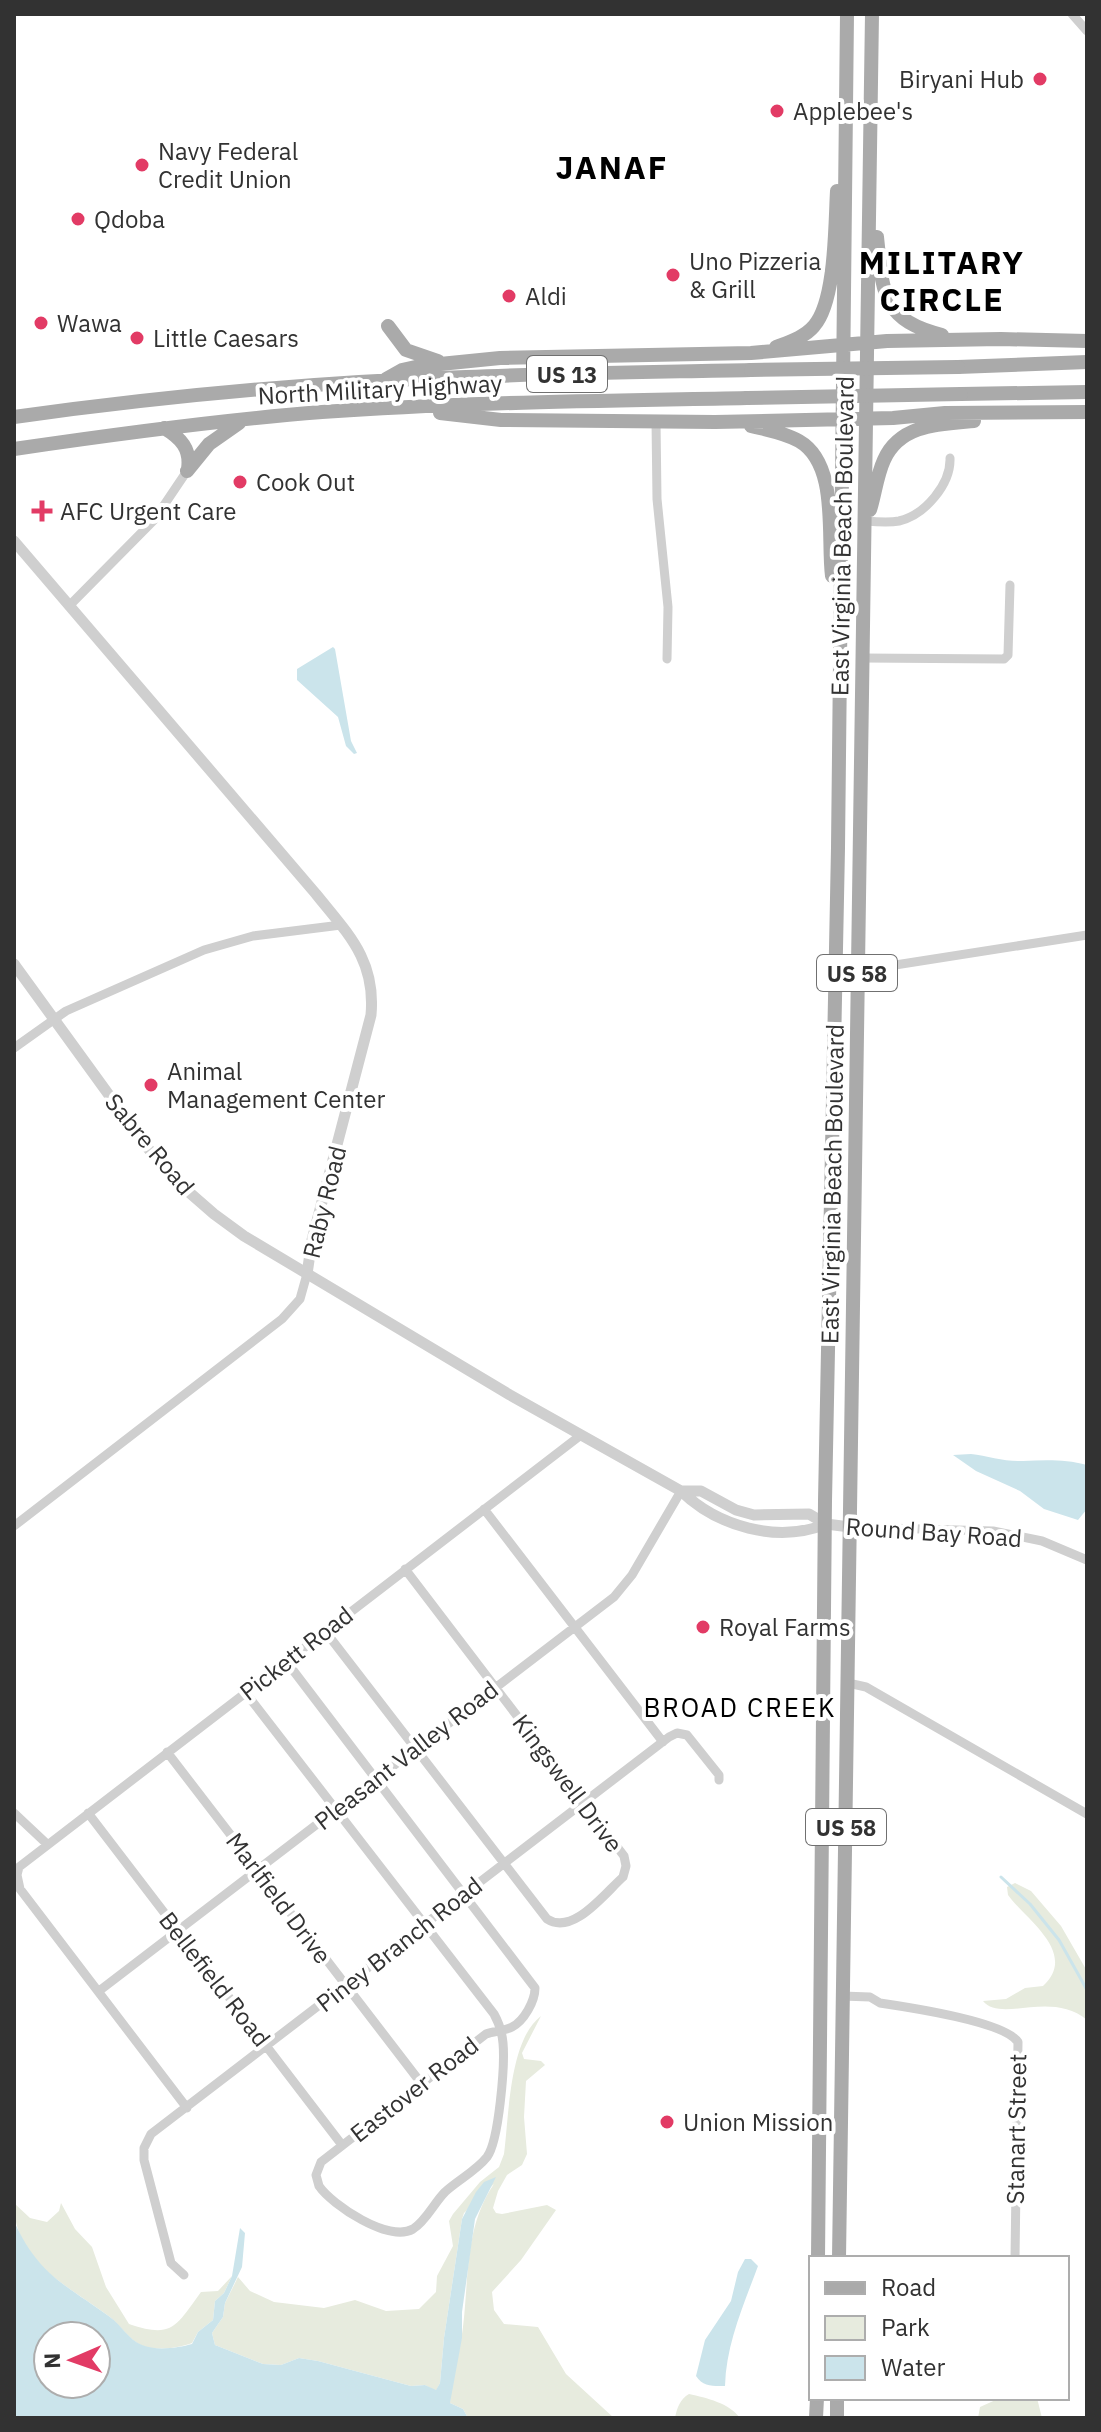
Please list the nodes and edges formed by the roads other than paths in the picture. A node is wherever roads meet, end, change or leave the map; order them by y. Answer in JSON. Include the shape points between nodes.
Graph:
{"nodes":[{"id":1,"x":847,"y":14,"type":"edge"},
{"id":2,"x":872,"y":14,"type":"edge"},
{"id":3,"x":1072,"y":14,"type":"edge"},
{"id":4,"x":1087,"y":31,"type":"edge"},
{"id":5,"x":846,"y":115,"type":"junction"},
{"id":6,"x":870,"y":186,"type":"junction"},
{"id":7,"x":388,"y":326,"type":"dead end"},
{"id":8,"x":962,"y":339,"type":"junction"},
{"id":9,"x":1087,"y":341,"type":"edge"},
{"id":10,"x":867,"y":342,"type":"junction"},
{"id":11,"x":843,"y":345,"type":"junction"},
{"id":12,"x":751,"y":353,"type":"junction"},
{"id":13,"x":451,"y":361,"type":"junction"},
{"id":14,"x":1087,"y":362,"type":"edge"},
{"id":15,"x":382,"y":381,"type":"junction"},
{"id":16,"x":1087,"y":392,"type":"edge"},
{"id":17,"x":391,"y":408,"type":"junction"},
{"id":18,"x":1087,"y":412,"type":"edge"},
{"id":19,"x":1066,"y":413,"type":"junction"},
{"id":20,"x":14,"y":417,"type":"edge"},
{"id":21,"x":245,"y":419,"type":"junction"},
{"id":22,"x":866,"y":419,"type":"junction"},
{"id":23,"x":843,"y":420,"type":"junction"},
{"id":24,"x":656,"y":421,"type":"junction"},
{"id":25,"x":735,"y":422,"type":"junction"},
{"id":26,"x":164,"y":428,"type":"junction"},
{"id":27,"x":14,"y":449,"type":"edge"},
{"id":28,"x":950,"y":458,"type":"dead end"},
{"id":29,"x":187,"y":471,"type":"junction"},
{"id":30,"x":866,"y":521,"type":"junction"},
{"id":31,"x":14,"y":541,"type":"edge"},
{"id":32,"x":1010,"y":585,"type":"dead end"},
{"id":33,"x":69,"y":606,"type":"junction"},
{"id":34,"x":839,"y":616,"type":"junction"},
{"id":35,"x":863,"y":658,"type":"junction"},
{"id":36,"x":667,"y":659,"type":"dead end"},
{"id":37,"x":341,"y":925,"type":"junction"},
{"id":38,"x":1087,"y":935,"type":"edge"},
{"id":39,"x":14,"y":964,"type":"edge"},
{"id":40,"x":857,"y":971,"type":"junction"},
{"id":41,"x":53,"y":1020,"type":"junction"},
{"id":42,"x":14,"y":1048,"type":"edge"},
{"id":43,"x":307,"y":1274,"type":"junction"},
{"id":44,"x":581,"y":1435,"type":"junction"},
{"id":45,"x":681,"y":1491,"type":"junction"},
{"id":46,"x":484,"y":1509,"type":"junction"},
{"id":47,"x":826,"y":1524,"type":"junction"},
{"id":48,"x":14,"y":1526,"type":"edge"},
{"id":49,"x":850,"y":1527,"type":"junction"},
{"id":50,"x":1087,"y":1560,"type":"edge"},
{"id":51,"x":405,"y":1569,"type":"junction"},
{"id":52,"x":574,"y":1626,"type":"junction"},
{"id":53,"x":325,"y":1631,"type":"junction"},
{"id":54,"x":286,"y":1661,"type":"junction"},
{"id":55,"x":848,"y":1683,"type":"junction"},
{"id":56,"x":495,"y":1686,"type":"junction"},
{"id":57,"x":245,"y":1692,"type":"junction"},
{"id":58,"x":663,"y":1742,"type":"junction"},
{"id":59,"x":416,"y":1747,"type":"junction"},
{"id":60,"x":167,"y":1752,"type":"junction"},
{"id":61,"x":377,"y":1778,"type":"junction"},
{"id":62,"x":719,"y":1780,"type":"dead end"},
{"id":63,"x":584,"y":1804,"type":"junction"},
{"id":64,"x":337,"y":1809,"type":"junction"},
{"id":65,"x":14,"y":1813,"type":"edge"},
{"id":66,"x":88,"y":1813,"type":"junction"},
{"id":67,"x":1087,"y":1814,"type":"edge"},
{"id":68,"x":47,"y":1844,"type":"junction"},
{"id":69,"x":504,"y":1863,"type":"junction"},
{"id":70,"x":257,"y":1870,"type":"junction"},
{"id":71,"x":465,"y":1894,"type":"junction"},
{"id":72,"x":425,"y":1924,"type":"junction"},
{"id":73,"x":178,"y":1931,"type":"junction"},
{"id":74,"x":346,"y":1985,"type":"junction"},
{"id":75,"x":99,"y":1991,"type":"junction"},
{"id":76,"x":842,"y":1996,"type":"junction"},
{"id":77,"x":501,"y":2030,"type":"junction"},
{"id":78,"x":267,"y":2047,"type":"junction"},
{"id":79,"x":421,"y":2083,"type":"junction"},
{"id":80,"x":187,"y":2108,"type":"junction"},
{"id":81,"x":342,"y":2145,"type":"junction"},
{"id":82,"x":818,"y":2256,"type":"edge"},
{"id":83,"x":839,"y":2256,"type":"edge"},
{"id":84,"x":1015,"y":2256,"type":"edge"},
{"id":85,"x":184,"y":2275,"type":"dead end"}],
"edges":[{"from":1,"to":5,"type":"main road","name":"East Virginia Beach Boulevard","number":"US 58"},
{"from":2,"to":6,"type":"main road","name":"East Virginia Beach Boulevard","number":"US 58"},
{"from":3,"to":4,"type":"street"},
{"from":5,"to":11,"type":"main road","name":"East Virginia Beach Boulevard","number":"US 58"},
{"from":5,"to":12,"type":"main road","via":[[824,310],[816,325],[798,338]]},
{"from":6,"to":8,"type":"main road","via":[[881,273],[892,309],[921,330]]},
{"from":6,"to":10,"type":"main road","name":"East Virginia Beach Boulevard","number":"US 58"},
{"from":7,"to":13,"type":"main road","via":[[406,350]]},
{"from":8,"to":9,"type":"main road"},
{"from":8,"to":10,"type":"main road"},
{"from":10,"to":11,"type":"main road"},
{"from":10,"to":22,"type":"main road","name":"East Virginia Beach Boulevard","number":"US 58"},
{"from":11,"to":12,"type":"main road"},
{"from":11,"to":23,"type":"main road","name":"East Virginia Beach Boulevard","number":"US 58"},
{"from":12,"to":13,"type":"main road"},
{"from":13,"to":15,"type":"main road","via":[[402,370]]},
{"from":14,"to":15,"type":"main road","name":"North Military Highway","number":"US 13","bridge":true},
{"from":15,"to":20,"type":"main road","name":"North Military Highway","number":"US 13","via":[[186,396]]},
{"from":16,"to":17,"type":"main road","name":"North Military Highway","number":"US 13","bridge":true},
{"from":17,"to":21,"type":"main road","name":"North Military Highway","number":"US 13"},
{"from":17,"to":24,"type":"main road","via":[[501,420]]},
{"from":18,"to":19,"type":"main road"},
{"from":19,"to":22,"type":"main road"},
{"from":19,"to":30,"type":"main road","via":[[930,425],[907,434],[884,461]]},
{"from":21,"to":26,"type":"main road","name":"North Military Highway","number":"US 13"},
{"from":21,"to":29,"type":"main road","via":[[209,444]]},
{"from":22,"to":23,"type":"main road"},
{"from":22,"to":30,"type":"main road","name":"East Virginia Beach Boulevard","number":"US 58"},
{"from":23,"to":25,"type":"main road"},
{"from":23,"to":34,"type":"main road","name":"East Virginia Beach Boulevard","number":"US 58"},
{"from":24,"to":25,"type":"main road"},
{"from":24,"to":36,"type":"street"},
{"from":25,"to":34,"type":"main road","via":[[799,441],[821,465]]},
{"from":26,"to":27,"type":"main road","name":"North Military Highway","number":"US 13"},
{"from":26,"to":29,"type":"main road","via":[[185,446]]},
{"from":28,"to":30,"type":"street","via":[[944,485],[918,511],[899,521]]},
{"from":29,"to":33,"type":"street","via":[[154,520]]},
{"from":30,"to":35,"type":"main road","name":"East Virginia Beach Boulevard","number":"US 58"},
{"from":31,"to":33,"type":"street","name":"Raby Road"},
{"from":32,"to":35,"type":"street","via":[[1004,659]]},
{"from":33,"to":37,"type":"street","name":"Raby Road"},
{"from":34,"to":47,"type":"main road","name":"East Virginia Beach Boulevard","number":"US 58"},
{"from":35,"to":40,"type":"main road","name":"East Virginia Beach Boulevard","number":"US 58"},
{"from":37,"to":41,"type":"street","via":[[253,936],[204,950]]},
{"from":37,"to":43,"type":"street","name":"Raby Road","via":[[363,956],[372,997]]},
{"from":38,"to":40,"type":"street"},
{"from":39,"to":41,"type":"street","name":"Sabre Road"},
{"from":40,"to":49,"type":"main road","name":"East Virginia Beach Boulevard","number":"US 58"},
{"from":41,"to":42,"type":"street"},
{"from":41,"to":43,"type":"street","name":"Sabre Road","via":[[175,1180],[244,1236]]},
{"from":43,"to":44,"type":"street","name":"Raby Road"},
{"from":43,"to":48,"type":"street","via":[[300,1299],[282,1319]]},
{"from":44,"to":45,"type":"street","name":"Raby Road"},
{"from":44,"to":46,"type":"street","name":"Pickett Road"},
{"from":45,"to":47,"type":"street","name":"Raby Road","via":[[701,1491],[754,1515],[809,1514]]},
{"from":45,"to":52,"type":"street","name":"Pleasant Valley Road","via":[[622,1589]]},
{"from":46,"to":51,"type":"street","name":"Pickett Road"},
{"from":46,"to":52,"type":"street"},
{"from":47,"to":49,"type":"street","name":"Round Bay Road"},
{"from":47,"to":82,"type":"main road","name":"East Virginia Beach Boulevard","number":"US 58"},
{"from":49,"to":50,"type":"street","name":"Round Bay Road","via":[[1006,1532]]},
{"from":49,"to":55,"type":"main road","name":"East Virginia Beach Boulevard","number":"US 58"},
{"from":51,"to":53,"type":"street","name":"Pickett Road"},
{"from":51,"to":56,"type":"street","name":"Kingswell Drive"},
{"from":52,"to":56,"type":"street","name":"Pleasant Valley Road"},
{"from":52,"to":58,"type":"street"},
{"from":53,"to":54,"type":"street","name":"Pickett Road"},
{"from":53,"to":59,"type":"street"},
{"from":54,"to":57,"type":"street","name":"Pickett Road"},
{"from":54,"to":61,"type":"street"},
{"from":55,"to":67,"type":"street","via":[[866,1687]]},
{"from":55,"to":76,"type":"main road","name":"East Virginia Beach Boulevard","number":"US 58"},
{"from":56,"to":59,"type":"street","name":"Pleasant Valley Road"},
{"from":56,"to":63,"type":"street","name":"Kingswell Drive"},
{"from":57,"to":60,"type":"street","name":"Pickett Road"},
{"from":57,"to":64,"type":"street"},
{"from":58,"to":62,"type":"street","via":[[677,1733],[687,1735]]},
{"from":58,"to":63,"type":"street","name":"Piney Branch Road"},
{"from":59,"to":61,"type":"street","name":"Pleasant Valley Road"},
{"from":59,"to":69,"type":"street"},
{"from":60,"to":66,"type":"street","name":"Pickett Road"},
{"from":60,"to":70,"type":"street","name":"Marlfield Drive"},
{"from":61,"to":64,"type":"street","name":"Pleasant Valley Road"},
{"from":61,"to":71,"type":"street"},
{"from":63,"to":69,"type":"street","name":"Piney Branch Road"},
{"from":63,"to":69,"type":"street","name":"Kingswell Drive","via":[[626,1861],[625,1873],[574,1921],[547,1919]]},
{"from":64,"to":70,"type":"street","name":"Pleasant Valley Road"},
{"from":64,"to":72,"type":"street"},
{"from":65,"to":68,"type":"street"},
{"from":66,"to":68,"type":"street","name":"Pickett Road"},
{"from":66,"to":73,"type":"street","name":"Bellefield Road"},
{"from":68,"to":75,"type":"street","name":"Pickett Road","via":[[24,1862],[17,1875],[20,1889]]},
{"from":69,"to":71,"type":"street","name":"Piney Branch Road"},
{"from":70,"to":73,"type":"street","name":"Pleasant Valley Road"},
{"from":70,"to":74,"type":"street","name":"Marlfield Drive"},
{"from":71,"to":72,"type":"street","name":"Piney Branch Road"},
{"from":71,"to":77,"type":"street","name":"Eastover Road","via":[[535,1988],[520,2021]]},
{"from":72,"to":74,"type":"street","name":"Piney Branch Road"},
{"from":72,"to":77,"type":"street"},
{"from":73,"to":75,"type":"street","name":"Pleasant Valley Road"},
{"from":73,"to":78,"type":"street","name":"Bellefield Road"},
{"from":74,"to":78,"type":"street","name":"Piney Branch Road"},
{"from":74,"to":79,"type":"street","name":"Marlfield Drive"},
{"from":75,"to":80,"type":"street"},
{"from":76,"to":83,"type":"main road","name":"East Virginia Beach Boulevard","number":"US 58"},
{"from":76,"to":84,"type":"street","name":"Stanart Street","via":[[870,1997],[952,2016],[1009,2033],[1018,2042]]},
{"from":77,"to":79,"type":"street","name":"Eastover Road","via":[[486,2034]]},
{"from":77,"to":81,"type":"street","name":"Eastover Road","via":[[492,2147],[416,2227],[400,2233],[380,2229],[323,2192],[317,2181],[321,2162]]},
{"from":78,"to":80,"type":"street","name":"Piney Branch Road"},
{"from":78,"to":81,"type":"street","name":"Bellefield Road"},
{"from":79,"to":81,"type":"street","name":"Eastover Road"},
{"from":80,"to":85,"type":"street","name":"Piney Branch Road","via":[[151,2134],[143,2153],[171,2263]]}]}
